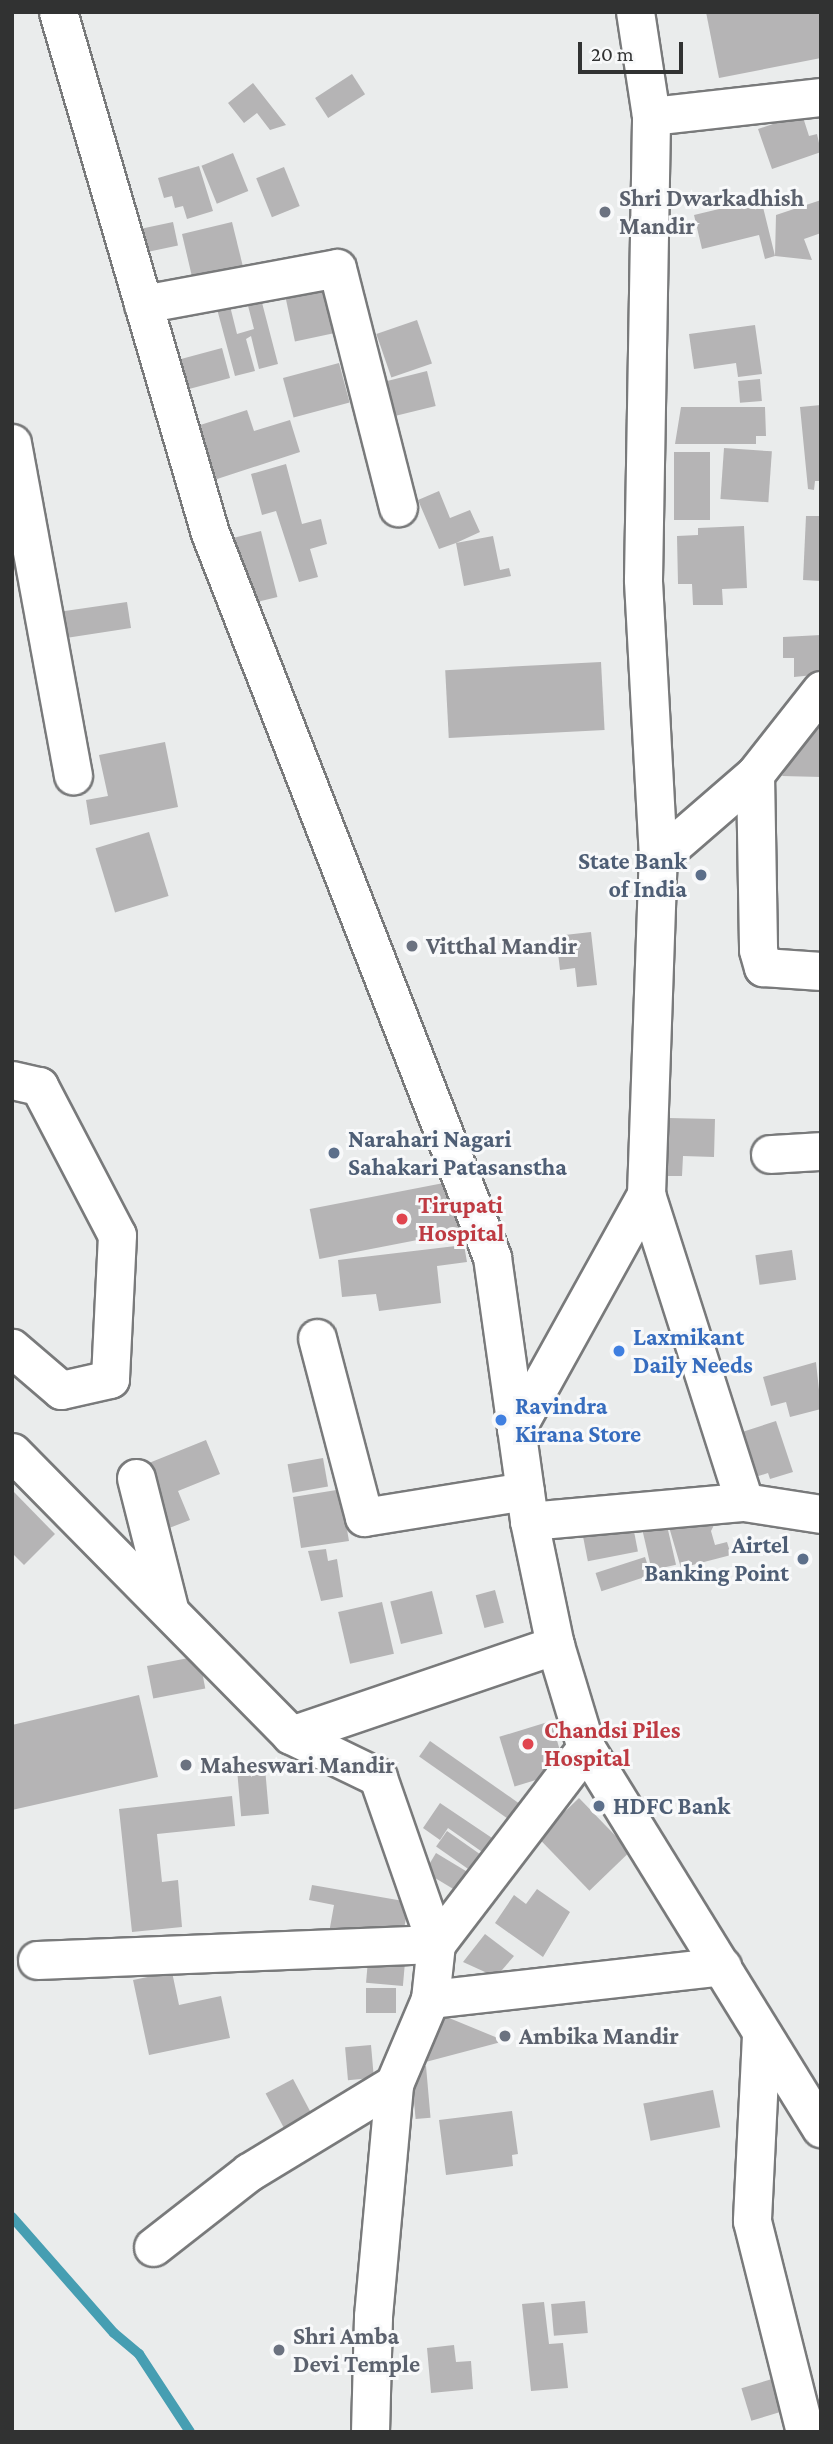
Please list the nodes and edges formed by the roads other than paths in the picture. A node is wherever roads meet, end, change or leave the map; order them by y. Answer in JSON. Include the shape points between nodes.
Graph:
{"nodes":[{"id":1,"x":58,"y":12,"type":"edge"},
{"id":2,"x":635,"y":12,"type":"edge"},
{"id":3,"x":821,"y":97,"type":"edge"},
{"id":4,"x":651,"y":116,"type":"junction"},
{"id":5,"x":143,"y":304,"type":"junction"},
{"id":6,"x":12,"y":443,"type":"edge"},
{"id":7,"x":398,"y":507,"type":"dead end"},
{"id":8,"x":821,"y":690,"type":"edge"},
{"id":9,"x":755,"y":774,"type":"junction"},
{"id":10,"x":73,"y":775,"type":"dead end"},
{"id":11,"x":658,"y":858,"type":"junction"},
{"id":12,"x":821,"y":971,"type":"edge"},
{"id":13,"x":12,"y":1080,"type":"edge"},
{"id":14,"x":821,"y":1151,"type":"edge"},
{"id":15,"x":770,"y":1154,"type":"dead end"},
{"id":16,"x":646,"y":1194,"type":"junction"},
{"id":17,"x":317,"y":1338,"type":"dead end"},
{"id":18,"x":12,"y":1348,"type":"edge"},
{"id":19,"x":516,"y":1429,"type":"junction"},
{"id":20,"x":12,"y":1452,"type":"edge"},
{"id":21,"x":136,"y":1478,"type":"dead end"},
{"id":22,"x":744,"y":1502,"type":"junction"},
{"id":23,"x":527,"y":1506,"type":"junction"},
{"id":24,"x":821,"y":1514,"type":"edge"},
{"id":25,"x":169,"y":1608,"type":"junction"},
{"id":26,"x":555,"y":1645,"type":"junction"},
{"id":27,"x":291,"y":1735,"type":"junction"},
{"id":28,"x":586,"y":1748,"type":"junction"},
{"id":29,"x":436,"y":1944,"type":"junction"},
{"id":30,"x":37,"y":1960,"type":"dead end"},
{"id":31,"x":722,"y":1965,"type":"junction"},
{"id":32,"x":430,"y":1999,"type":"junction"},
{"id":33,"x":761,"y":2035,"type":"junction"},
{"id":34,"x":394,"y":2084,"type":"junction"},
{"id":35,"x":821,"y":2129,"type":"edge"},
{"id":36,"x":153,"y":2247,"type":"dead end"},
{"id":37,"x":370,"y":2432,"type":"edge"},
{"id":38,"x":805,"y":2432,"type":"edge"}],
"edges":[{"from":1,"to":5,"type":"street"},
{"from":2,"to":4,"type":"street"},
{"from":3,"to":4,"type":"street"},
{"from":4,"to":11,"type":"street","via":[[643,579]]},
{"from":5,"to":7,"type":"street","via":[[337,268]]},
{"from":5,"to":19,"type":"street","via":[[210,533],[492,1257]]},
{"from":6,"to":10,"type":"street"},
{"from":8,"to":9,"type":"street"},
{"from":9,"to":11,"type":"street"},
{"from":9,"to":12,"type":"street","via":[[758,950],[763,967]]},
{"from":11,"to":16,"type":"street"},
{"from":13,"to":18,"type":"street","via":[[39,1086],[117,1235],[110,1379],[61,1390]]},
{"from":14,"to":15,"type":"street"},
{"from":16,"to":19,"type":"street"},
{"from":16,"to":22,"type":"street"},
{"from":17,"to":23,"type":"street","via":[[364,1517]]},
{"from":19,"to":23,"type":"street"},
{"from":20,"to":25,"type":"street"},
{"from":21,"to":25,"type":"street"},
{"from":22,"to":23,"type":"street"},
{"from":22,"to":24,"type":"street"},
{"from":23,"to":26,"type":"street"},
{"from":25,"to":27,"type":"street"},
{"from":26,"to":27,"type":"street"},
{"from":26,"to":28,"type":"street"},
{"from":27,"to":29,"type":"street","via":[[378,1777]]},
{"from":28,"to":29,"type":"street"},
{"from":28,"to":31,"type":"street"},
{"from":29,"to":30,"type":"street"},
{"from":29,"to":32,"type":"street"},
{"from":31,"to":32,"type":"street"},
{"from":31,"to":33,"type":"street"},
{"from":32,"to":34,"type":"street"},
{"from":33,"to":35,"type":"street"},
{"from":33,"to":38,"type":"street","via":[[751,2221]]},
{"from":34,"to":36,"type":"street","via":[[250,2172]]},
{"from":34,"to":37,"type":"street","via":[[373,2316]]}]}
